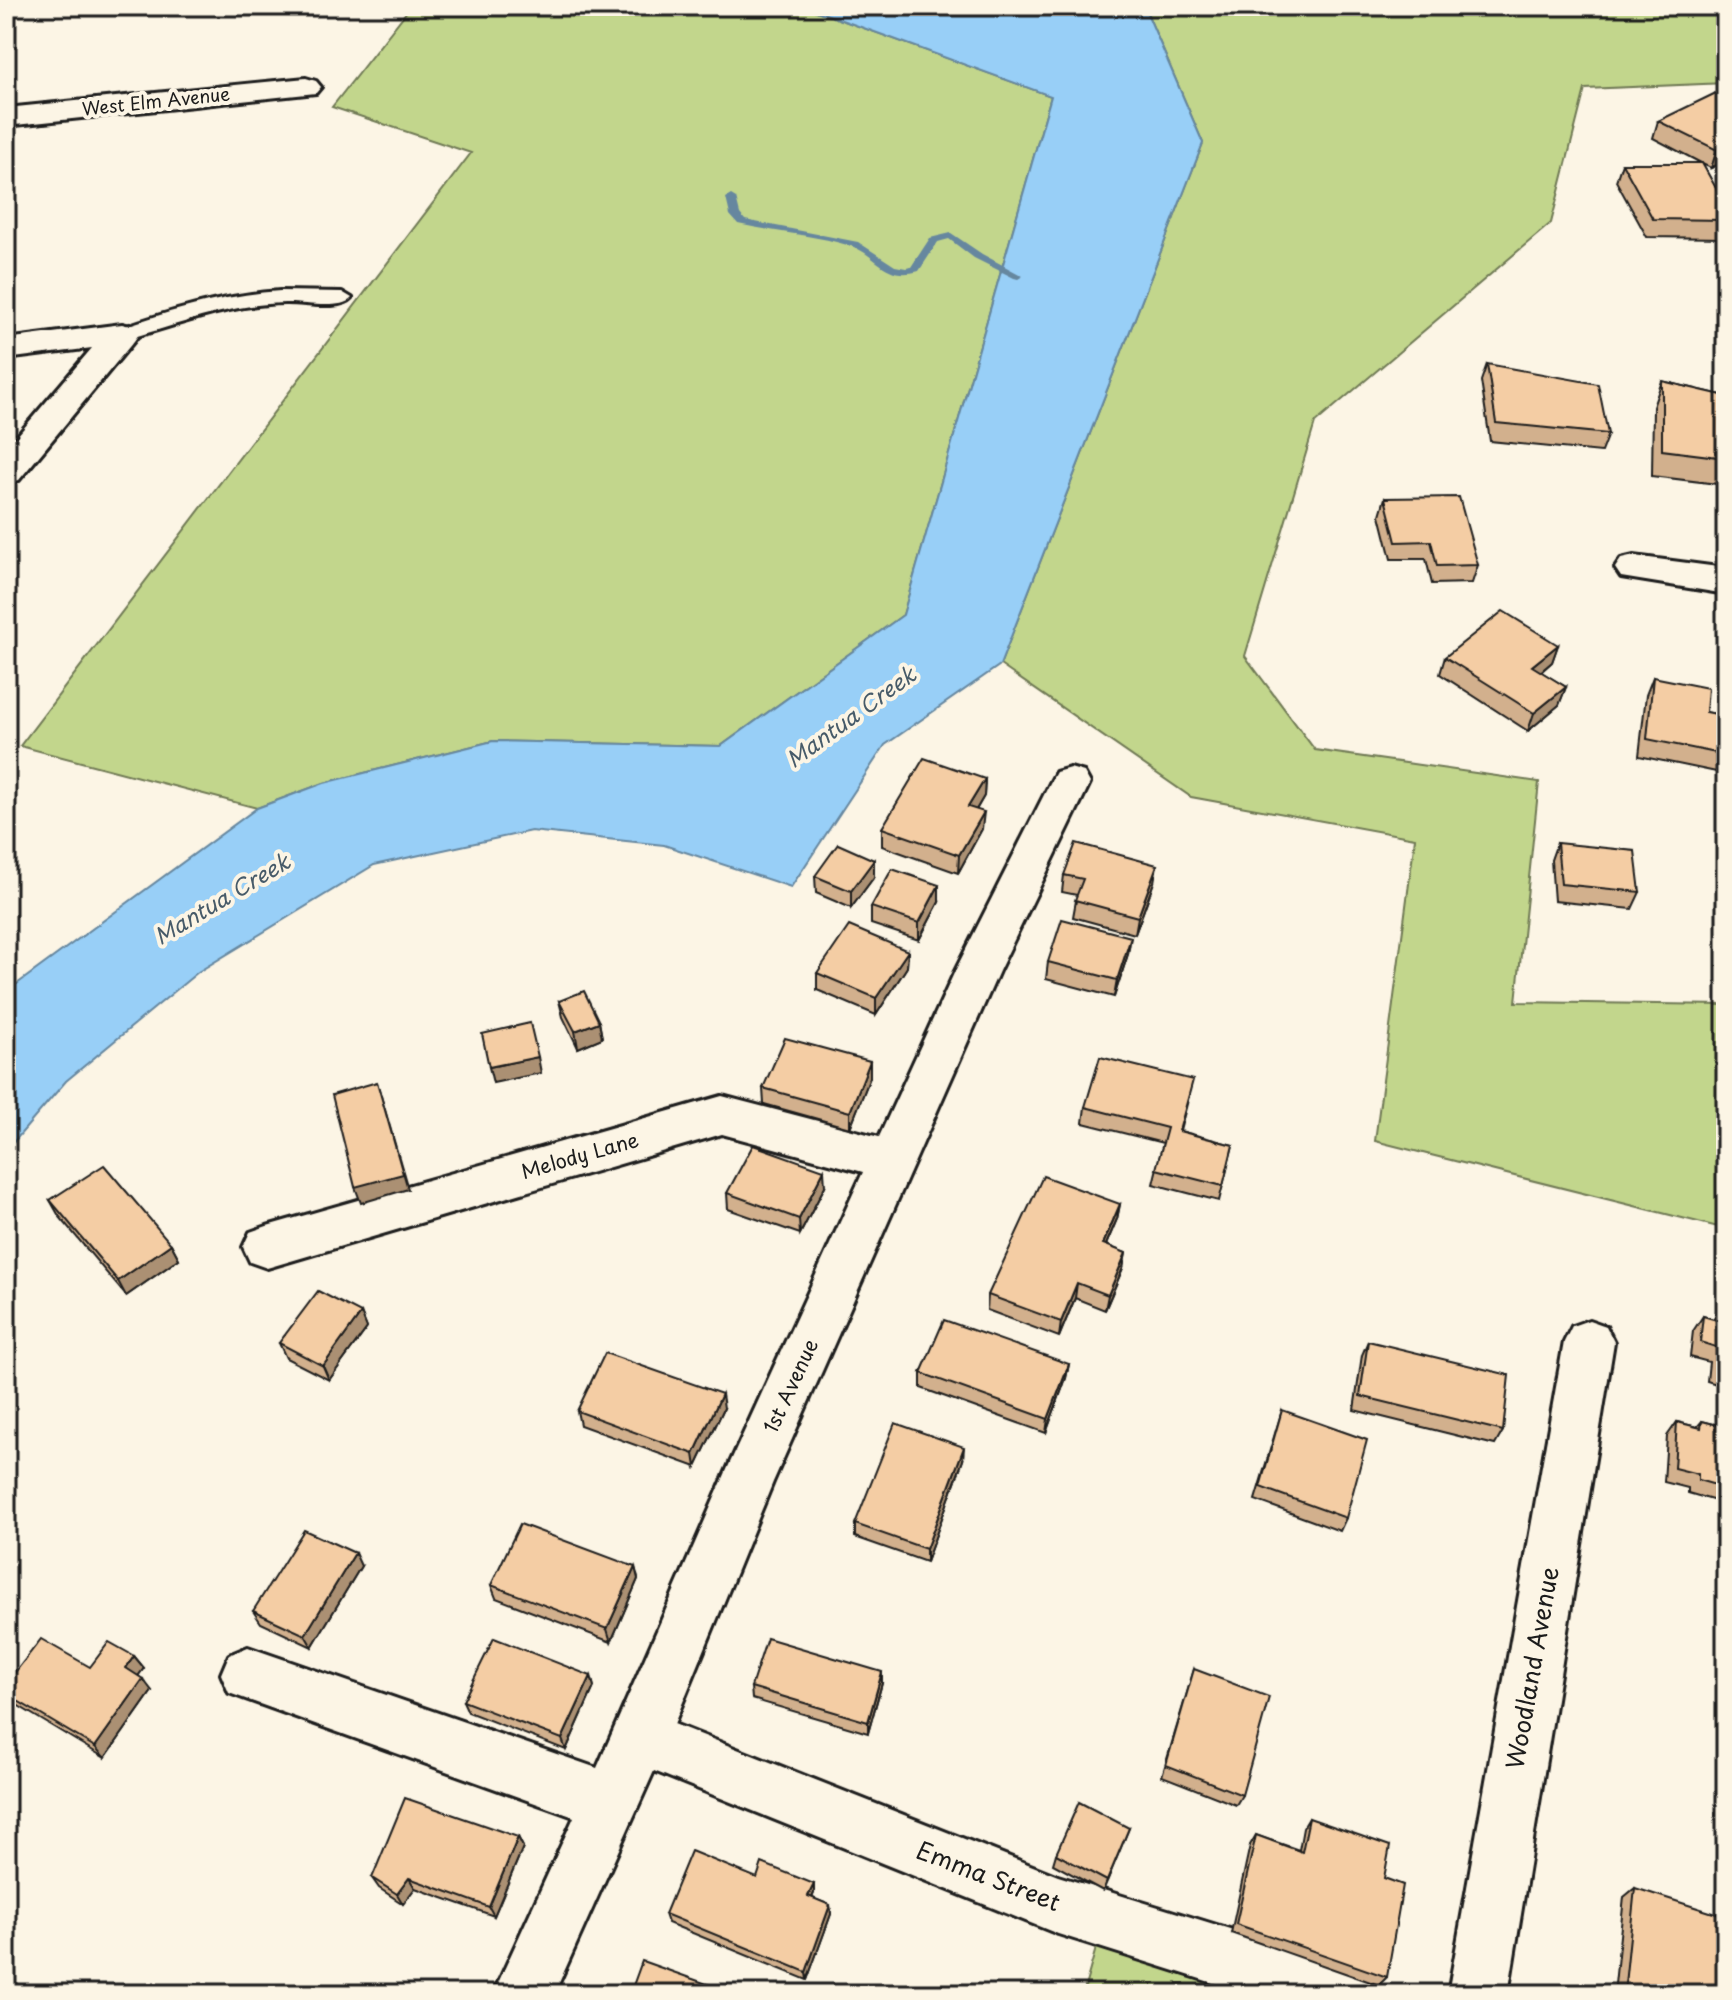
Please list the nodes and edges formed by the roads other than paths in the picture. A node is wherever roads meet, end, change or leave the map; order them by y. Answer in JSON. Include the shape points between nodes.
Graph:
{"nodes":[{"id":1,"x":306,"y":87,"type":"dead end"},
{"id":2,"x":6,"y":117,"type":"edge"},
{"id":3,"x":342,"y":298,"type":"dead end"},
{"id":4,"x":122,"y":334,"type":"junction"},
{"id":5,"x":6,"y":349,"type":"edge"},
{"id":6,"x":6,"y":472,"type":"edge"},
{"id":7,"x":1634,"y":568,"type":"dead end"},
{"id":8,"x":1726,"y":581,"type":"edge"},
{"id":9,"x":1070,"y":783,"type":"dead end"},
{"id":10,"x":894,"y":1161,"type":"junction"},
{"id":11,"x":267,"y":1247,"type":"dead end"},
{"id":12,"x":1589,"y":1342,"type":"dead end"},
{"id":13,"x":248,"y":1674,"type":"dead end"},
{"id":14,"x":640,"y":1738,"type":"junction"},
{"id":15,"x":609,"y":1801,"type":"junction"},
{"id":16,"x":523,"y":1994,"type":"edge"},
{"id":17,"x":1343,"y":1994,"type":"edge"},
{"id":18,"x":1478,"y":1994,"type":"edge"}],
"edges":[{"from":1,"to":2,"type":"street","name":"West Elm Avenue"},
{"from":3,"to":4,"type":"lane","via":[[278,297],[217,305]]},
{"from":4,"to":5,"type":"street"},
{"from":4,"to":6,"type":"street"},
{"from":7,"to":8,"type":"street"},
{"from":9,"to":10,"type":"street","name":"1st Avenue","via":[[977,971]]},
{"from":10,"to":11,"type":"street","name":"Melody Lane","via":[[722,1115]]},
{"from":10,"to":14,"type":"street","name":"1st Avenue","via":[[747,1482]]},
{"from":12,"to":18,"type":"street","name":"Woodland Avenue"},
{"from":13,"to":15,"type":"street"},
{"from":14,"to":15,"type":"street","name":"1st Avenue"},
{"from":14,"to":17,"type":"street","name":"Emma Street","via":[[1058,1905]]},
{"from":15,"to":16,"type":"street","name":"1st Avenue"}]}
